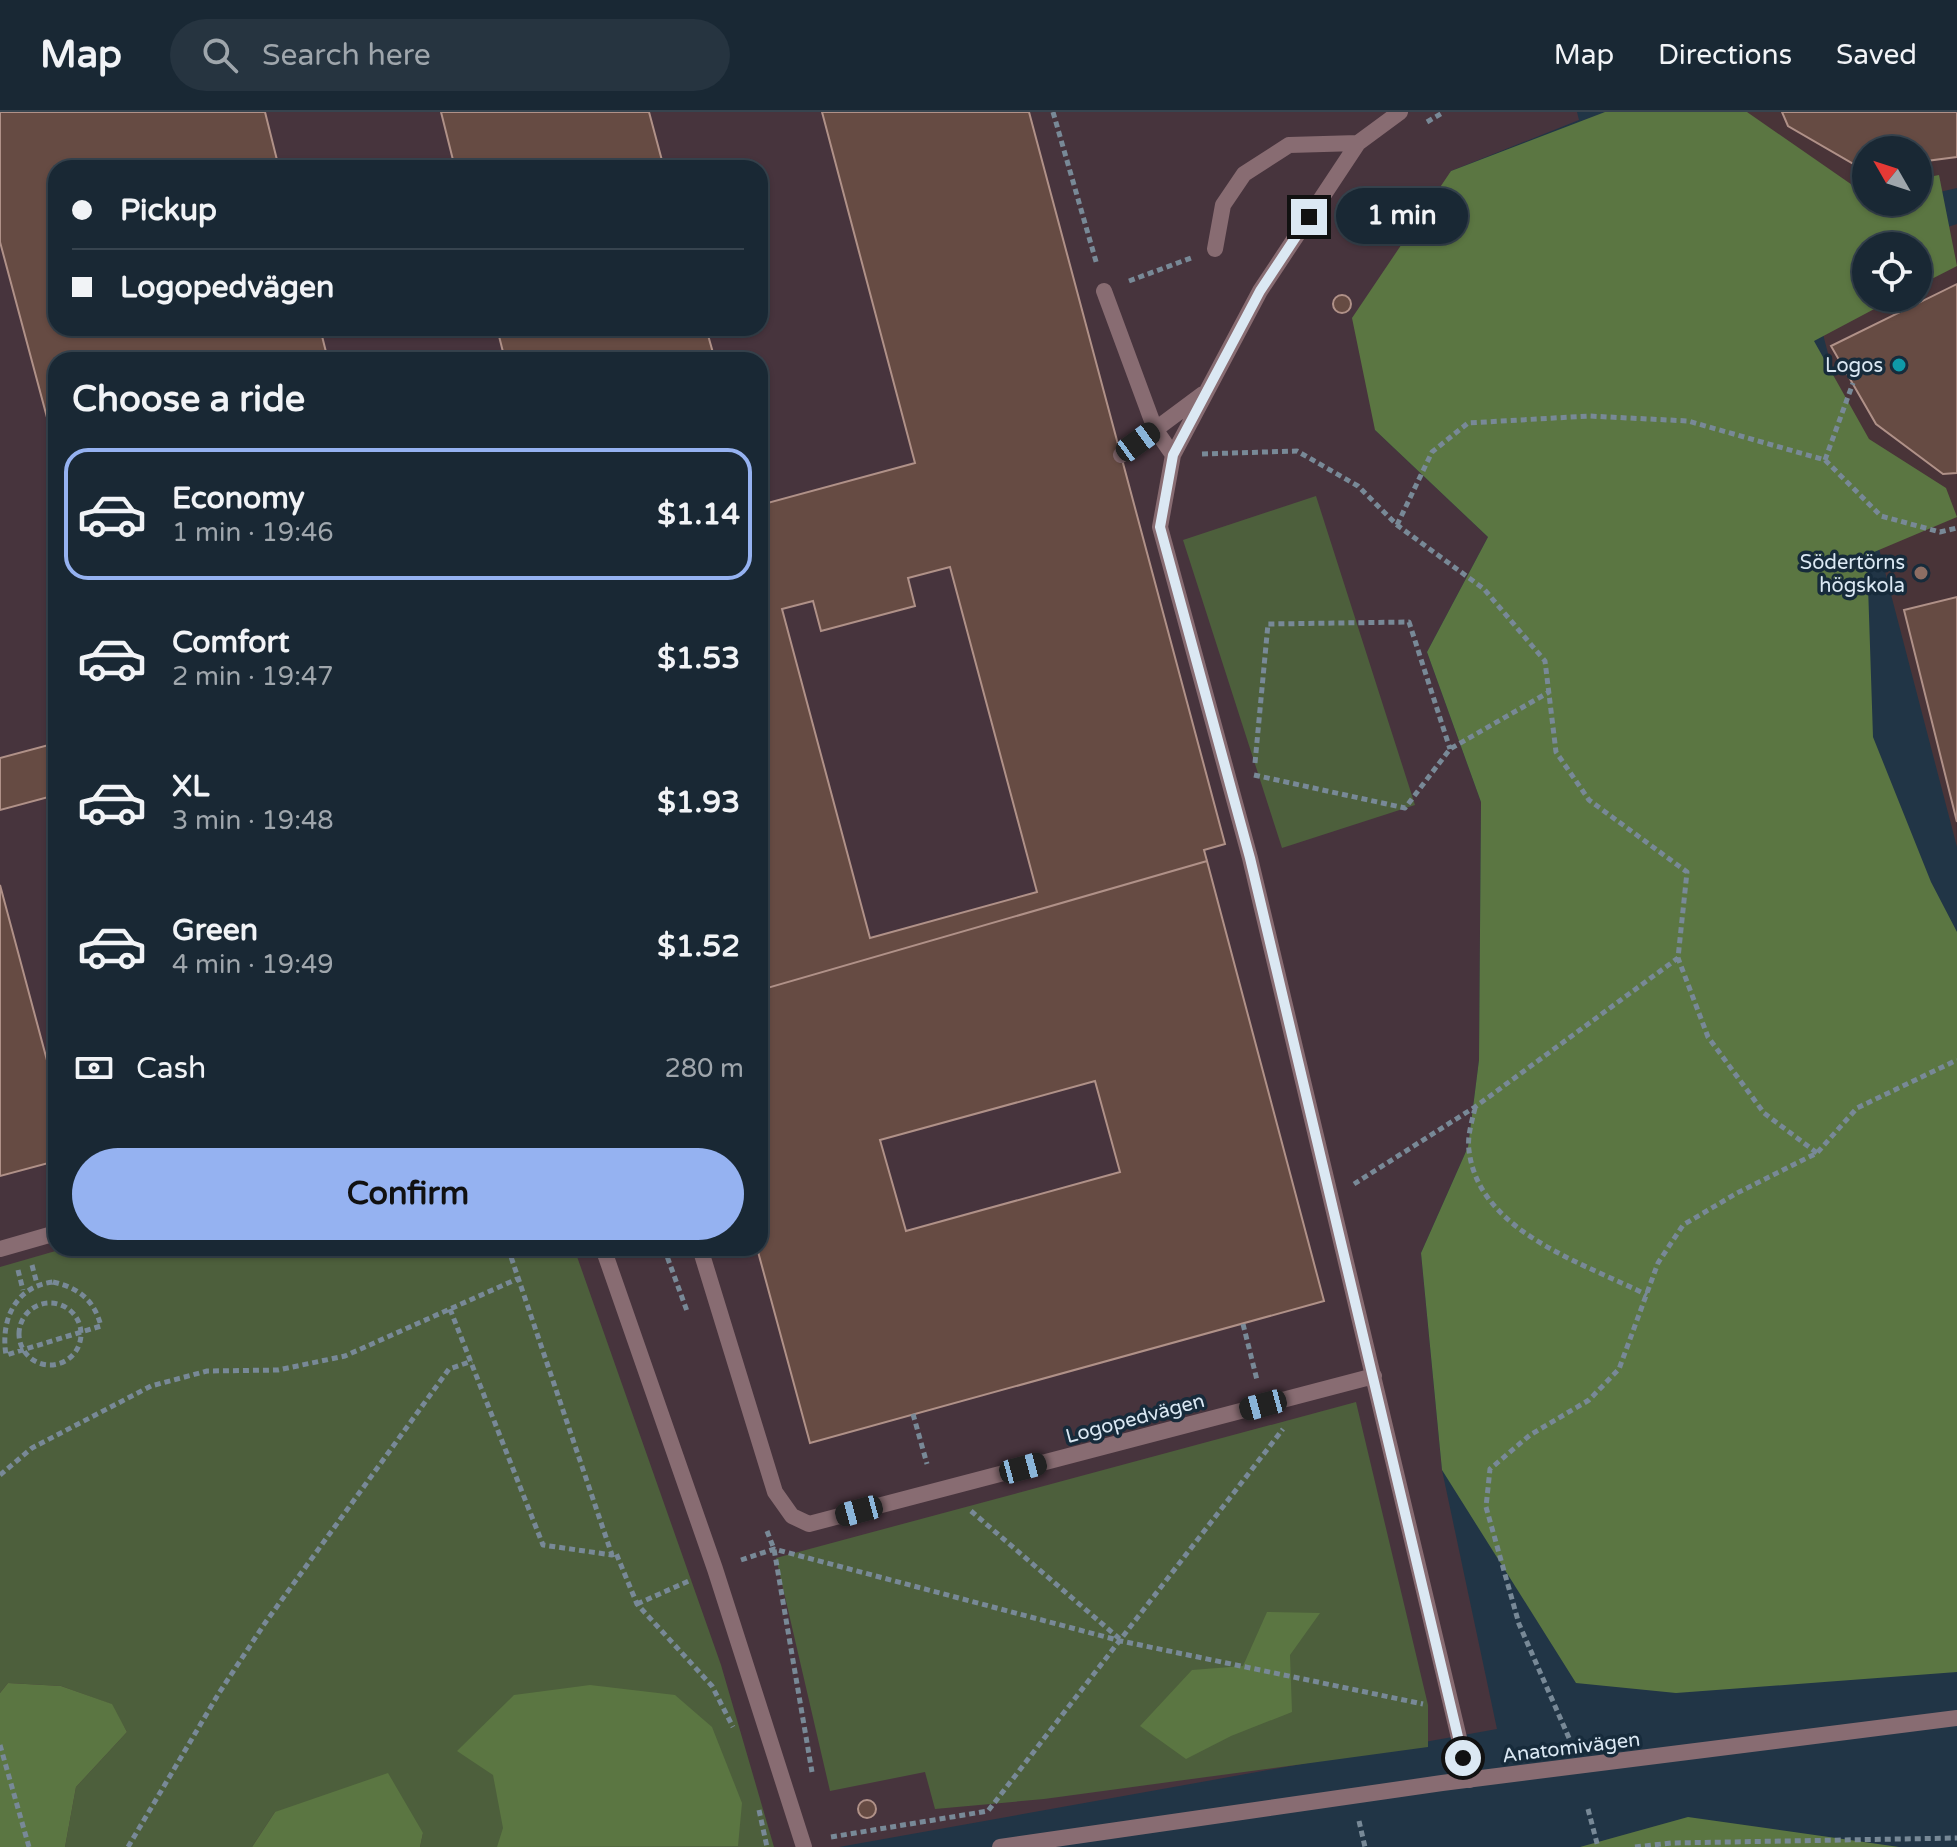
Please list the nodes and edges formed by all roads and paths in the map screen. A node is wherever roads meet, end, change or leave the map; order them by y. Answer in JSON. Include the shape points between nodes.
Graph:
{"nodes":[{"id":1,"x":1053,"y":112,"type":"edge"},
{"id":2,"x":1400,"y":112,"type":"edge"},
{"id":3,"x":1358,"y":143,"type":"junction"},
{"id":4,"x":1215,"y":249,"type":"joint"},
{"id":5,"x":1104,"y":291,"type":"junction"},
{"id":6,"x":1853,"y":383,"type":"dead end"},
{"id":7,"x":1208,"y":390,"type":"junction"},
{"id":8,"x":1155,"y":429,"type":"junction"},
{"id":9,"x":1121,"y":455,"type":"dead end"},
{"id":10,"x":1173,"y":455,"type":"junction"},
{"id":11,"x":1825,"y":460,"type":"junction"},
{"id":12,"x":1397,"y":525,"type":"junction"},
{"id":13,"x":1957,"y":528,"type":"edge"},
{"id":14,"x":1549,"y":692,"type":"junction"},
{"id":15,"x":1450,"y":749,"type":"junction"},
{"id":16,"x":1226,"y":769,"type":"junction"},
{"id":17,"x":1254,"y":775,"type":"junction"},
{"id":18,"x":1678,"y":958,"type":"junction"},
{"id":19,"x":1957,"y":1060,"type":"edge"},
{"id":20,"x":1475,"y":1107,"type":"junction"},
{"id":21,"x":1817,"y":1153,"type":"junction"},
{"id":22,"x":1330,"y":1200,"type":"junction"},
{"id":23,"x":48,"y":1235,"type":"edge"},
{"id":24,"x":0,"y":1249,"type":"edge"},
{"id":25,"x":510,"y":1256,"type":"edge"},
{"id":26,"x":606,"y":1256,"type":"edge"},
{"id":27,"x":702,"y":1256,"type":"edge"},
{"id":28,"x":32,"y":1264,"type":"dead end"},
{"id":29,"x":17,"y":1269,"type":"dead end"},
{"id":30,"x":517,"y":1279,"type":"junction"},
{"id":31,"x":37,"y":1284,"type":"junction"},
{"id":32,"x":23,"y":1290,"type":"junction"},
{"id":33,"x":1647,"y":1295,"type":"junction"},
{"id":34,"x":450,"y":1309,"type":"junction"},
{"id":35,"x":81,"y":1331,"type":"junction"},
{"id":36,"x":23,"y":1349,"type":"junction"},
{"id":37,"x":472,"y":1361,"type":"junction"},
{"id":38,"x":1374,"y":1376,"type":"junction"},
{"id":39,"x":1288,"y":1424,"type":"dead end"},
{"id":40,"x":0,"y":1475,"type":"edge"},
{"id":41,"x":963,"y":1504,"type":"dead end"},
{"id":42,"x":612,"y":1555,"type":"junction"},
{"id":43,"x":715,"y":1569,"type":"junction"},
{"id":44,"x":637,"y":1604,"type":"junction"},
{"id":45,"x":1121,"y":1641,"type":"junction"},
{"id":46,"x":1428,"y":1705,"type":"dead end"},
{"id":47,"x":1956,"y":1719,"type":"edge"},
{"id":48,"x":734,"y":1730,"type":"dead end"},
{"id":49,"x":1569,"y":1738,"type":"dead end"},
{"id":50,"x":0,"y":1745,"type":"edge"},
{"id":51,"x":813,"y":1778,"type":"dead end"},
{"id":52,"x":1469,"y":1780,"type":"junction"},
{"id":53,"x":758,"y":1806,"type":"dead end"},
{"id":54,"x":1588,"y":1809,"type":"dead end"},
{"id":55,"x":1957,"y":1838,"type":"edge"},
{"id":56,"x":824,"y":1839,"type":"dead end"},
{"id":57,"x":29,"y":1847,"type":"edge"},
{"id":58,"x":128,"y":1847,"type":"edge"},
{"id":59,"x":767,"y":1847,"type":"edge"},
{"id":60,"x":804,"y":1847,"type":"edge"},
{"id":61,"x":1000,"y":1847,"type":"edge"},
{"id":62,"x":1598,"y":1847,"type":"edge"},
{"id":63,"x":1635,"y":1847,"type":"edge"}],
"edges":[{"from":1,"to":5,"type":"path"},
{"from":2,"to":3,"type":"street"},
{"from":3,"to":4,"type":"street","via":[[1289,145],[1244,174],[1223,205]]},
{"from":3,"to":7,"type":"street","via":[[1260,291]]},
{"from":4,"to":5,"type":"path"},
{"from":5,"to":8,"type":"street"},
{"from":6,"to":11,"type":"path"},
{"from":7,"to":8,"type":"street"},
{"from":7,"to":10,"type":"street"},
{"from":8,"to":9,"type":"street"},
{"from":8,"to":10,"type":"street"},
{"from":10,"to":12,"type":"path","via":[[1297,451],[1358,486]]},
{"from":10,"to":16,"type":"street","via":[[1160,527]]},
{"from":11,"to":12,"type":"path","via":[[1688,421],[1589,416],[1468,423],[1432,452]]},
{"from":11,"to":13,"type":"path","via":[[1881,516],[1940,532]]},
{"from":12,"to":14,"type":"path","via":[[1484,589],[1545,661]]},
{"from":14,"to":15,"type":"path"},
{"from":14,"to":18,"type":"path","via":[[1556,752],[1589,800],[1687,872]]},
{"from":15,"to":17,"type":"path","via":[[1405,808]]},
{"from":15,"to":17,"type":"path","via":[[1409,622],[1268,624]]},
{"from":16,"to":17,"type":"path"},
{"from":16,"to":22,"type":"street"},
{"from":18,"to":20,"type":"path"},
{"from":18,"to":21,"type":"path","via":[[1708,1037],[1764,1113]]},
{"from":19,"to":21,"type":"path","via":[[1857,1108]]},
{"from":20,"to":22,"type":"path"},
{"from":20,"to":33,"type":"path","via":[[1468,1147],[1475,1178],[1503,1217]]},
{"from":21,"to":33,"type":"path","via":[[1683,1225],[1658,1263]]},
{"from":22,"to":38,"type":"street"},
{"from":23,"to":24,"type":"street"},
{"from":25,"to":30,"type":"path"},
{"from":26,"to":43,"type":"street"},
{"from":27,"to":38,"type":"street","name":"Logopedvägen","via":[[775,1492],[792,1516],[809,1524]]},
{"from":28,"to":31,"type":"path"},
{"from":29,"to":32,"type":"path"},
{"from":30,"to":34,"type":"path"},
{"from":30,"to":42,"type":"path"},
{"from":31,"to":32,"type":"path"},
{"from":31,"to":35,"type":"path","via":[[69,1285],[94,1305],[101,1326]]},
{"from":32,"to":36,"type":"path","via":[[12,1301],[1,1330],[6,1355]]},
{"from":33,"to":49,"type":"path","via":[[1619,1369],[1589,1400],[1530,1435],[1490,1469],[1486,1507],[1519,1624]]},
{"from":34,"to":37,"type":"path"},
{"from":34,"to":40,"type":"path","via":[[345,1356],[278,1370],[207,1371],[151,1386],[32,1448]]},
{"from":35,"to":36,"type":"path"},
{"from":35,"to":36,"type":"path","via":[[75,1354],[59,1365],[39,1364]]},
{"from":35,"to":36,"type":"path","via":[[65,1307],[34,1307],[19,1333]]},
{"from":37,"to":42,"type":"path","via":[[543,1545]]},
{"from":37,"to":58,"type":"path","via":[[449,1369],[265,1623]]},
{"from":38,"to":52,"type":"street"},
{"from":39,"to":45,"type":"path"},
{"from":41,"to":45,"type":"path"},
{"from":42,"to":44,"type":"path","via":[[616,1553]]},
{"from":43,"to":44,"type":"path"},
{"from":43,"to":60,"type":"street"},
{"from":44,"to":48,"type":"path","via":[[712,1686]]},
{"from":45,"to":46,"type":"path"},
{"from":45,"to":51,"type":"path","via":[[774,1549]]},
{"from":45,"to":56,"type":"path","via":[[988,1811]]},
{"from":47,"to":52,"type":"street","name":"Anatomivägen"},
{"from":50,"to":57,"type":"path"},
{"from":52,"to":61,"type":"street","name":"Anatomivägen"},
{"from":53,"to":59,"type":"path"},
{"from":54,"to":62,"type":"path"},
{"from":55,"to":63,"type":"path"}]}
